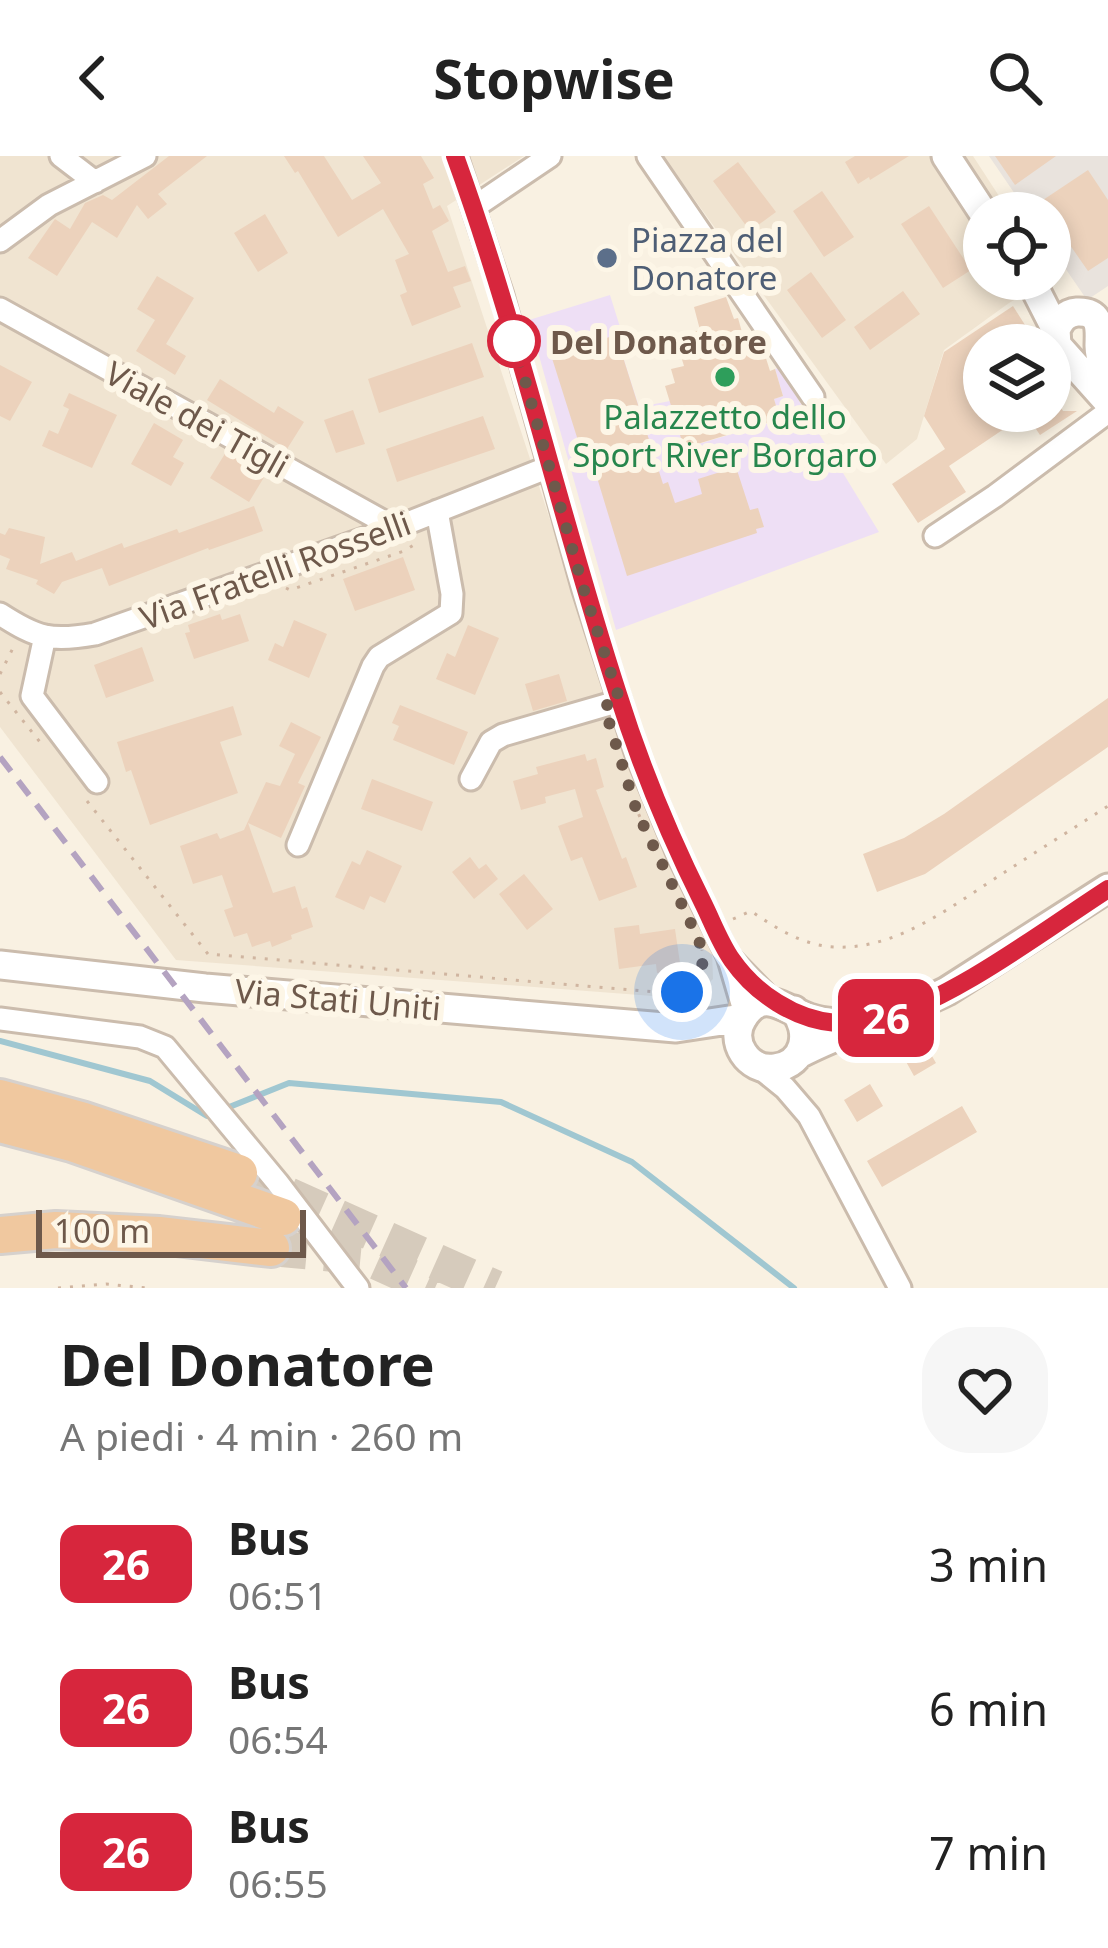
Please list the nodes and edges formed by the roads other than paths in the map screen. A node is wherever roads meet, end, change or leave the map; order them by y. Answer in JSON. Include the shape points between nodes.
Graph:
{"nodes":[{"id":1,"x":61,"y":156,"type":"edge"},
{"id":2,"x":145,"y":156,"type":"edge"},
{"id":3,"x":455,"y":156,"type":"edge"},
{"id":4,"x":550,"y":156,"type":"edge"},
{"id":5,"x":648,"y":156,"type":"edge"},
{"id":6,"x":946,"y":156,"type":"edge"},
{"id":7,"x":95,"y":182,"type":"junction"},
{"id":8,"x":970,"y":192,"type":"edge"},
{"id":9,"x":473,"y":208,"type":"junction"},
{"id":10,"x":0,"y":242,"type":"edge"},
{"id":11,"x":1053,"y":300,"type":"edge"},
{"id":12,"x":0,"y":309,"type":"edge"},
{"id":13,"x":1087,"y":327,"type":"edge"},
{"id":14,"x":1108,"y":385,"type":"edge"},
{"id":15,"x":813,"y":398,"type":"dead end"},
{"id":16,"x":1108,"y":402,"type":"edge"},
{"id":17,"x":1108,"y":412,"type":"edge"},
{"id":18,"x":549,"y":466,"type":"junction"},
{"id":19,"x":437,"y":512,"type":"junction"},
{"id":20,"x":395,"y":528,"type":"junction"},
{"id":21,"x":935,"y":536,"type":"dead end"},
{"id":22,"x":0,"y":614,"type":"edge"},
{"id":23,"x":45,"y":636,"type":"junction"},
{"id":24,"x":620,"y":701,"type":"junction"},
{"id":25,"x":471,"y":779,"type":"dead end"},
{"id":26,"x":93,"y":793,"type":"road end"},
{"id":27,"x":298,"y":845,"type":"dead end"},
{"id":28,"x":1108,"y":889,"type":"edge"},
{"id":29,"x":728,"y":956,"type":"junction"},
{"id":30,"x":0,"y":965,"type":"edge"},
{"id":31,"x":783,"y":1006,"type":"junction"},
{"id":32,"x":743,"y":1016,"type":"junction"},
{"id":33,"x":0,"y":1019,"type":"edge"},
{"id":34,"x":878,"y":1021,"type":"junction"},
{"id":35,"x":676,"y":1028,"type":"junction"},
{"id":36,"x":797,"y":1056,"type":"junction"},
{"id":37,"x":753,"y":1063,"type":"junction"},
{"id":38,"x":0,"y":1098,"type":"edge"},
{"id":39,"x":809,"y":1116,"type":"junction"},
{"id":40,"x":0,"y":1124,"type":"edge"},
{"id":41,"x":238,"y":1173,"type":"tunnel mouth"},
{"id":42,"x":0,"y":1235,"type":"edge"},
{"id":43,"x":902,"y":1287,"type":"edge"},
{"id":44,"x":358,"y":1288,"type":"edge"}],
"edges":[{"from":1,"to":7,"type":"street"},
{"from":2,"to":7,"type":"street"},
{"from":3,"to":9,"type":"street"},
{"from":4,"to":9,"type":"street"},
{"from":5,"to":15,"type":"street"},
{"from":6,"to":8,"type":"street"},
{"from":7,"to":10,"type":"street"},
{"from":9,"to":18,"type":"street"},
{"from":11,"to":13,"type":"street"},
{"from":12,"to":20,"type":"street","name":"Viale dei Tigli"},
{"from":13,"to":14,"type":"street"},
{"from":13,"to":16,"type":"street"},
{"from":17,"to":21,"type":"street"},
{"from":18,"to":19,"type":"street","name":"Via Fratelli Rosselli"},
{"from":18,"to":24,"type":"street"},
{"from":19,"to":20,"type":"street","name":"Via Fratelli Rosselli"},
{"from":19,"to":27,"type":"street","via":[[451,614],[373,666]]},
{"from":20,"to":23,"type":"street","name":"Via Fratelli Rosselli","via":[[95,634]]},
{"from":22,"to":23,"type":"street"},
{"from":23,"to":26,"type":"street","via":[[32,696]]},
{"from":24,"to":25,"type":"street","via":[[503,735]]},
{"from":24,"to":29,"type":"street","via":[[707,933]]},
{"from":28,"to":34,"type":"street","via":[[969,978]]},
{"from":29,"to":31,"type":"street"},
{"from":29,"to":32,"type":"street"},
{"from":30,"to":35,"type":"street","name":"Via Stati Uniti"},
{"from":31,"to":32,"type":"street","via":[[755,1006]]},
{"from":31,"to":34,"type":"street","via":[[834,1023]]},
{"from":31,"to":36,"type":"street","via":[[800,1018],[805,1036]]},
{"from":32,"to":35,"type":"street","name":"Via Stati Uniti"},
{"from":32,"to":37,"type":"street","via":[[737,1039]]},
{"from":33,"to":44,"type":"street","via":[[140,1036],[165,1048]]},
{"from":34,"to":36,"type":"street"},
{"from":35,"to":37,"type":"street","name":"Via Stati Uniti"},
{"from":36,"to":37,"type":"street","via":[[781,1067]]},
{"from":36,"to":39,"type":"street"},
{"from":37,"to":39,"type":"street"},
{"from":38,"to":41,"type":"highway"},
{"from":39,"to":43,"type":"street"},
{"from":40,"to":42,"type":"highway","via":[[71,1143],[277,1233]]}]}
